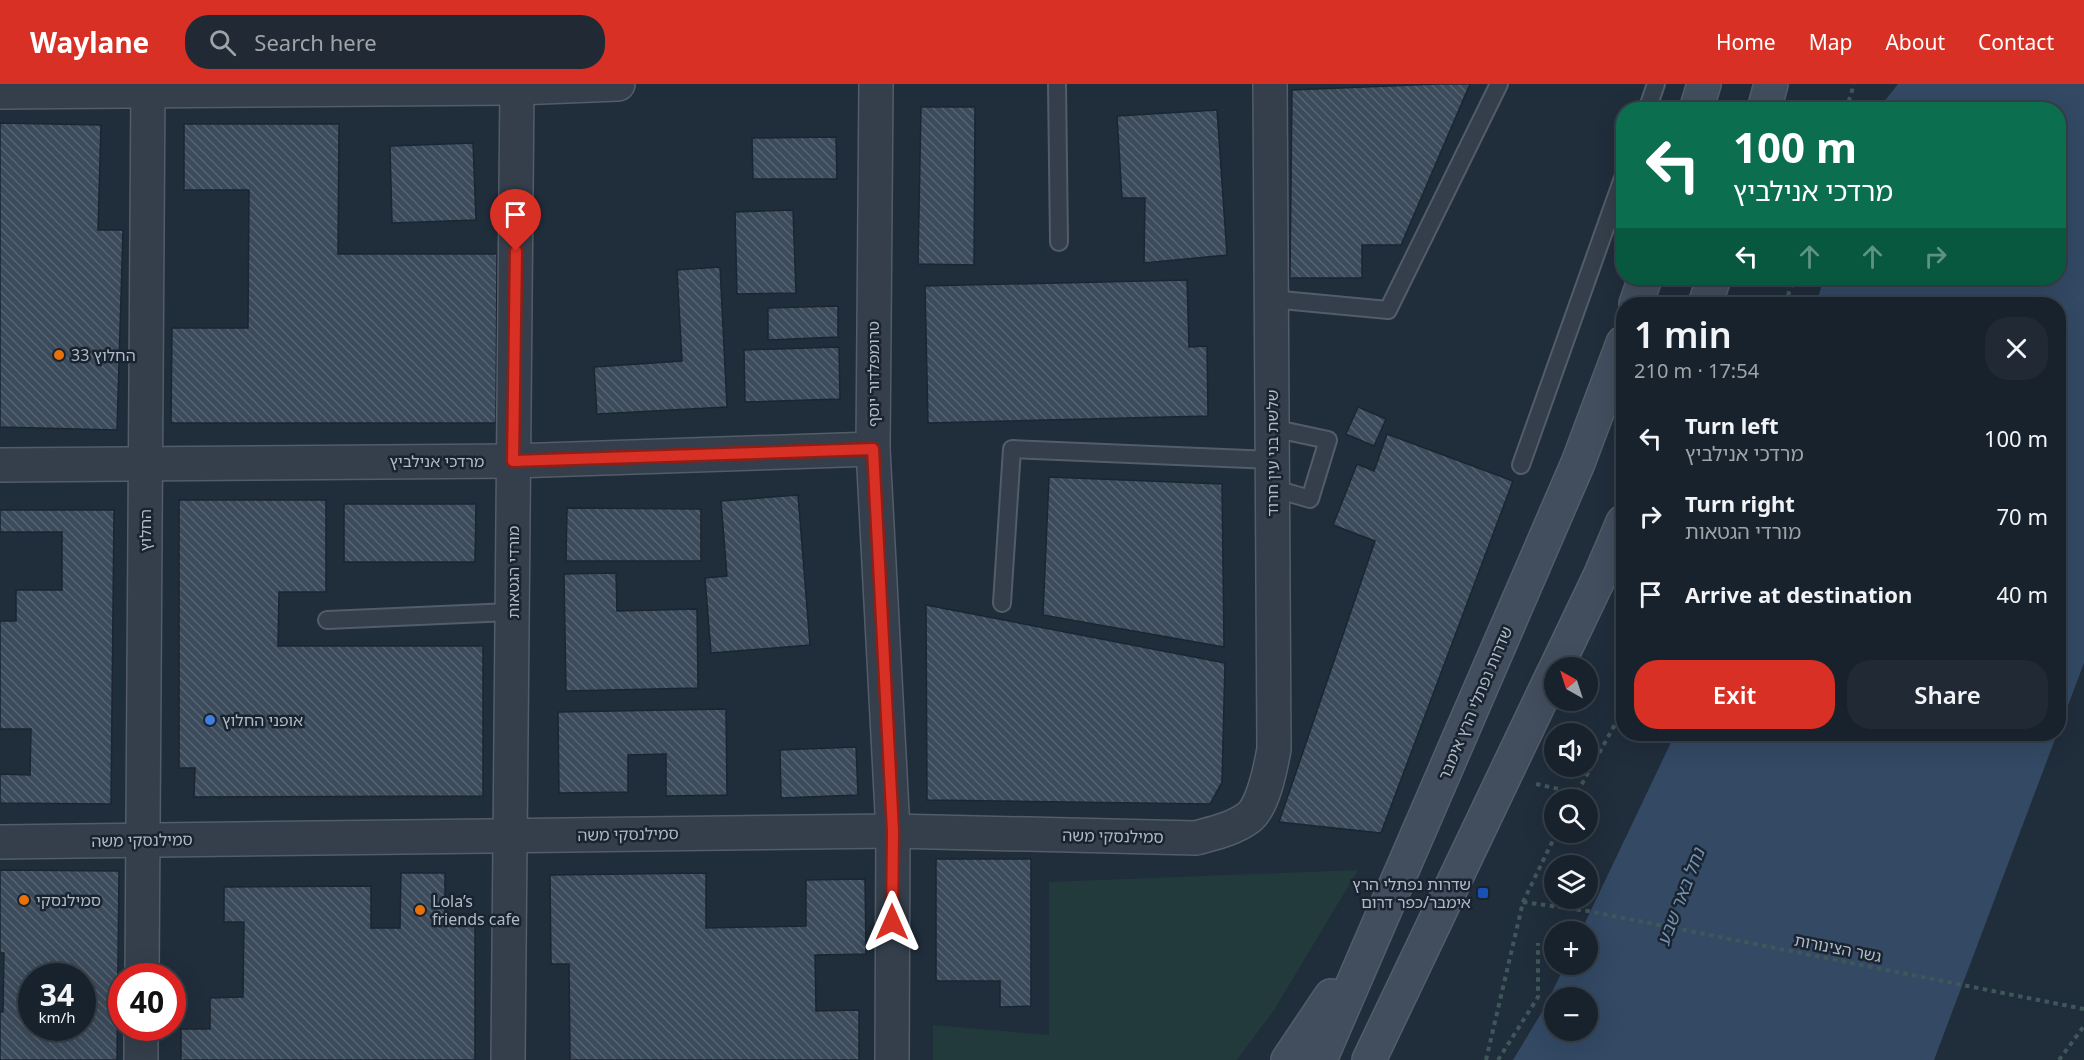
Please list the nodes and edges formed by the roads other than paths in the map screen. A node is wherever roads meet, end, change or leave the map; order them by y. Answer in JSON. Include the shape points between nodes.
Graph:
{"nodes":[{"id":1,"x":618,"y":84,"type":"edge"},
{"id":2,"x":876,"y":84,"type":"edge"},
{"id":3,"x":1057,"y":84,"type":"edge"},
{"id":4,"x":1270,"y":84,"type":"edge"},
{"id":5,"x":1499,"y":84,"type":"edge"},
{"id":6,"x":1656,"y":84,"type":"edge"},
{"id":7,"x":1704,"y":84,"type":"edge"},
{"id":8,"x":1771,"y":84,"type":"edge"},
{"id":9,"x":517,"y":86,"type":"edge"},
{"id":10,"x":148,"y":88,"type":"edge"},
{"id":11,"x":0,"y":92,"type":"edge"},
{"id":12,"x":1650,"y":102,"type":"edge"},
{"id":13,"x":1698,"y":102,"type":"edge"},
{"id":14,"x":1766,"y":102,"type":"edge"},
{"id":15,"x":1616,"y":198,"type":"edge"},
{"id":16,"x":1059,"y":242,"type":"dead end"},
{"id":17,"x":1271,"y":299,"type":"junction"},
{"id":18,"x":1616,"y":361,"type":"edge"},
{"id":19,"x":1272,"y":428,"type":"junction"},
{"id":20,"x":873,"y":449,"type":"junction"},
{"id":21,"x":513,"y":461,"type":"junction"},
{"id":22,"x":146,"y":464,"type":"junction"},
{"id":23,"x":0,"y":465,"type":"edge"},
{"id":24,"x":1521,"y":465,"type":"dead end"},
{"id":25,"x":1272,"y":474,"type":"junction"},
{"id":26,"x":1616,"y":538,"type":"edge"},
{"id":27,"x":1002,"y":603,"type":"dead end"},
{"id":28,"x":512,"y":612,"type":"junction"},
{"id":29,"x":327,"y":620,"type":"dead end"},
{"id":30,"x":1561,"y":657,"type":"edge"},
{"id":31,"x":1544,"y":693,"type":"edge"},
{"id":32,"x":1251,"y":817,"type":"joint"},
{"id":33,"x":893,"y":831,"type":"junction"},
{"id":34,"x":510,"y":835,"type":"junction"},
{"id":35,"x":143,"y":840,"type":"junction"},
{"id":36,"x":0,"y":842,"type":"edge"},
{"id":37,"x":1376,"y":930,"type":"junction"},
{"id":38,"x":142,"y":963,"type":"edge"},
{"id":39,"x":141,"y":1041,"type":"edge"},
{"id":40,"x":141,"y":1060,"type":"edge"},
{"id":41,"x":508,"y":1060,"type":"edge"},
{"id":42,"x":892,"y":1060,"type":"edge"},
{"id":43,"x":1288,"y":1060,"type":"edge"},
{"id":44,"x":1320,"y":1060,"type":"edge"},
{"id":45,"x":1369,"y":1060,"type":"edge"}],
"edges":[{"from":1,"to":9,"type":"street"},
{"from":2,"to":20,"type":"street","name":"טרומפלדור יוסף"},
{"from":3,"to":16,"type":"lane"},
{"from":4,"to":17,"type":"street","name":"שלשת בני עין חרוד"},
{"from":5,"to":17,"type":"lane","via":[[1388,310]]},
{"from":6,"to":12,"type":"lane"},
{"from":7,"to":13,"type":"main road"},
{"from":8,"to":14,"type":"main road"},
{"from":9,"to":10,"type":"street"},
{"from":9,"to":21,"type":"street","name":"מורדי הגטאות"},
{"from":10,"to":11,"type":"street"},
{"from":10,"to":22,"type":"street","name":"החלוץ"},
{"from":15,"to":24,"type":"lane"},
{"from":17,"to":19,"type":"street","name":"שלשת בני עין חרוד"},
{"from":18,"to":37,"type":"main road","name":"שדרות נפתלי הרץ אימבר","via":[[1569,484]]},
{"from":19,"to":25,"type":"street","name":"שלשת בני עין חרוד"},
{"from":19,"to":25,"type":"lane","via":[[1328,440],[1310,499]]},
{"from":20,"to":21,"type":"street","name":"מרדכי אנילביץ"},
{"from":20,"to":33,"type":"street","name":"טרומפלדור יוסף"},
{"from":21,"to":22,"type":"street","name":"מרדכי אנילביץ"},
{"from":21,"to":28,"type":"street","name":"מורדי הגטאות"},
{"from":22,"to":23,"type":"street","name":"מרדכי אנילביץ"},
{"from":22,"to":35,"type":"street","name":"החלוץ"},
{"from":25,"to":27,"type":"lane","via":[[1012,449]]},
{"from":25,"to":32,"type":"street","name":"שלשת בני עין חרוד","via":[[1274,749],[1267,784]]},
{"from":26,"to":30,"type":"main road"},
{"from":28,"to":29,"type":"lane"},
{"from":28,"to":34,"type":"street","name":"מורדי הגטאות"},
{"from":31,"to":45,"type":"main road"},
{"from":32,"to":33,"type":"street","name":"סמילנסקי משה","via":[[1228,829],[1196,838]]},
{"from":33,"to":34,"type":"street","name":"סמילנסקי משה"},
{"from":33,"to":42,"type":"street","name":"טרומפלדור יוסף"},
{"from":34,"to":35,"type":"street","name":"סמילנסקי משה"},
{"from":34,"to":41,"type":"street","name":"מורדי הגטאות"},
{"from":35,"to":36,"type":"street","name":"סמילנסקי משה"},
{"from":35,"to":38,"type":"street","name":"החלוץ"},
{"from":37,"to":43,"type":"main road"},
{"from":37,"to":44,"type":"main road","name":"שדרות נפתלי הרץ אימבר"},
{"from":39,"to":40,"type":"street"}]}
